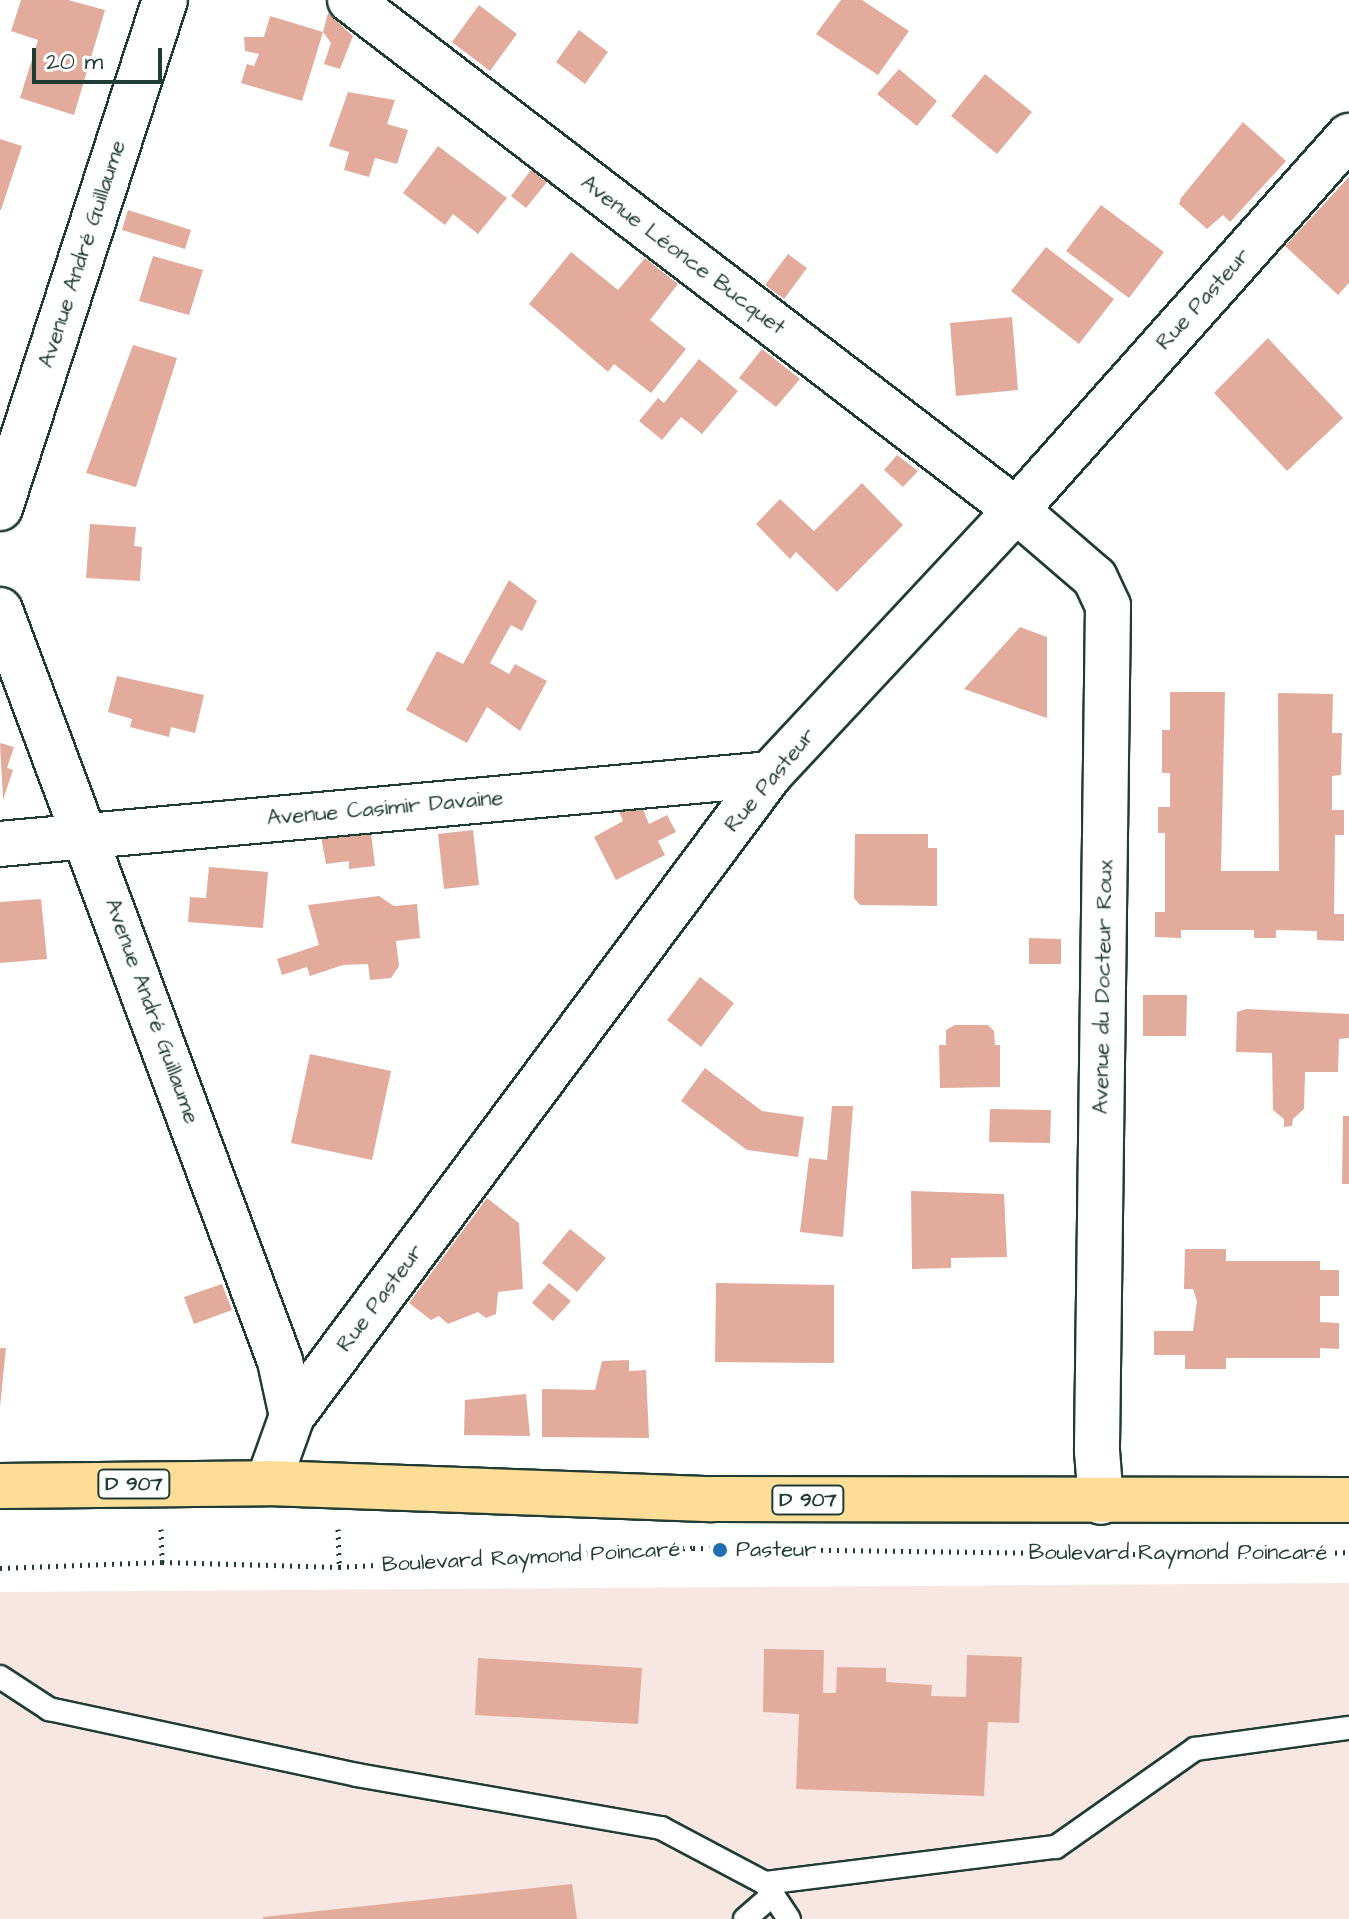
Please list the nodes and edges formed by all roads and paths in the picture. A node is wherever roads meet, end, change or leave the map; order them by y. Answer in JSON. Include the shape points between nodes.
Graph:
{"nodes":[{"id":1,"x":165,"y":0,"type":"edge"},
{"id":2,"x":350,"y":0,"type":"edge"},
{"id":3,"x":1349,"y":136,"type":"edge"},
{"id":4,"x":0,"y":508,"type":"edge"},
{"id":5,"x":1016,"y":510,"type":"junction"},
{"id":6,"x":0,"y":610,"type":"edge"},
{"id":7,"x":770,"y":774,"type":"junction"},
{"id":8,"x":87,"y":834,"type":"junction"},
{"id":9,"x":0,"y":844,"type":"edge"},
{"id":10,"x":292,"y":1416,"type":"junction"},
{"id":11,"x":268,"y":1483,"type":"junction"},
{"id":12,"x":0,"y":1486,"type":"edge"},
{"id":13,"x":1349,"y":1500,"type":"edge"},
{"id":14,"x":1101,"y":1502,"type":"junction"},
{"id":15,"x":1349,"y":1552,"type":"edge"},
{"id":16,"x":0,"y":1568,"type":"edge"},
{"id":17,"x":0,"y":1677,"type":"edge"},
{"id":18,"x":1349,"y":1728,"type":"edge"},
{"id":19,"x":769,"y":1889,"type":"junction"},
{"id":20,"x":745,"y":1919,"type":"edge"},
{"id":21,"x":789,"y":1919,"type":"edge"}],
"edges":[{"from":1,"to":4,"type":"street","name":"Avenue André Guillaume"},
{"from":2,"to":5,"type":"street","name":"Avenue Léonce Bucquet"},
{"from":3,"to":5,"type":"street","name":"Rue Pasteur"},
{"from":5,"to":7,"type":"street","name":"Rue Pasteur"},
{"from":5,"to":14,"type":"street","name":"Avenue du Docteur Roux","via":[[1095,578],[1108,606],[1097,1451]]},
{"from":6,"to":8,"type":"street","name":"Avenue André Guillaume"},
{"from":7,"to":8,"type":"street","name":"Avenue Casimir Davaine"},
{"from":7,"to":10,"type":"street","name":"Rue Pasteur"},
{"from":8,"to":9,"type":"street","name":"Avenue Casimir Davaine"},
{"from":8,"to":10,"type":"street","name":"Avenue André Guillaume","via":[[280,1361]]},
{"from":10,"to":11,"type":"street","name":"Rue Pasteur"},
{"from":11,"to":12,"type":"main road","number":"D 907"},
{"from":11,"to":14,"type":"main road","number":"D 907","via":[[712,1499]]},
{"from":13,"to":14,"type":"main road","number":"D 907"},
{"from":15,"to":16,"type":"path","name":"Boulevard Raymond Poincaré","via":[[1271,1556],[693,1548],[339,1567],[162,1562]]},
{"from":17,"to":19,"type":"lane","via":[[49,1709],[357,1775],[661,1828]]},
{"from":18,"to":19,"type":"lane","via":[[1195,1749],[1056,1847]]},
{"from":19,"to":20,"type":"lane"},
{"from":19,"to":21,"type":"lane"}]}
